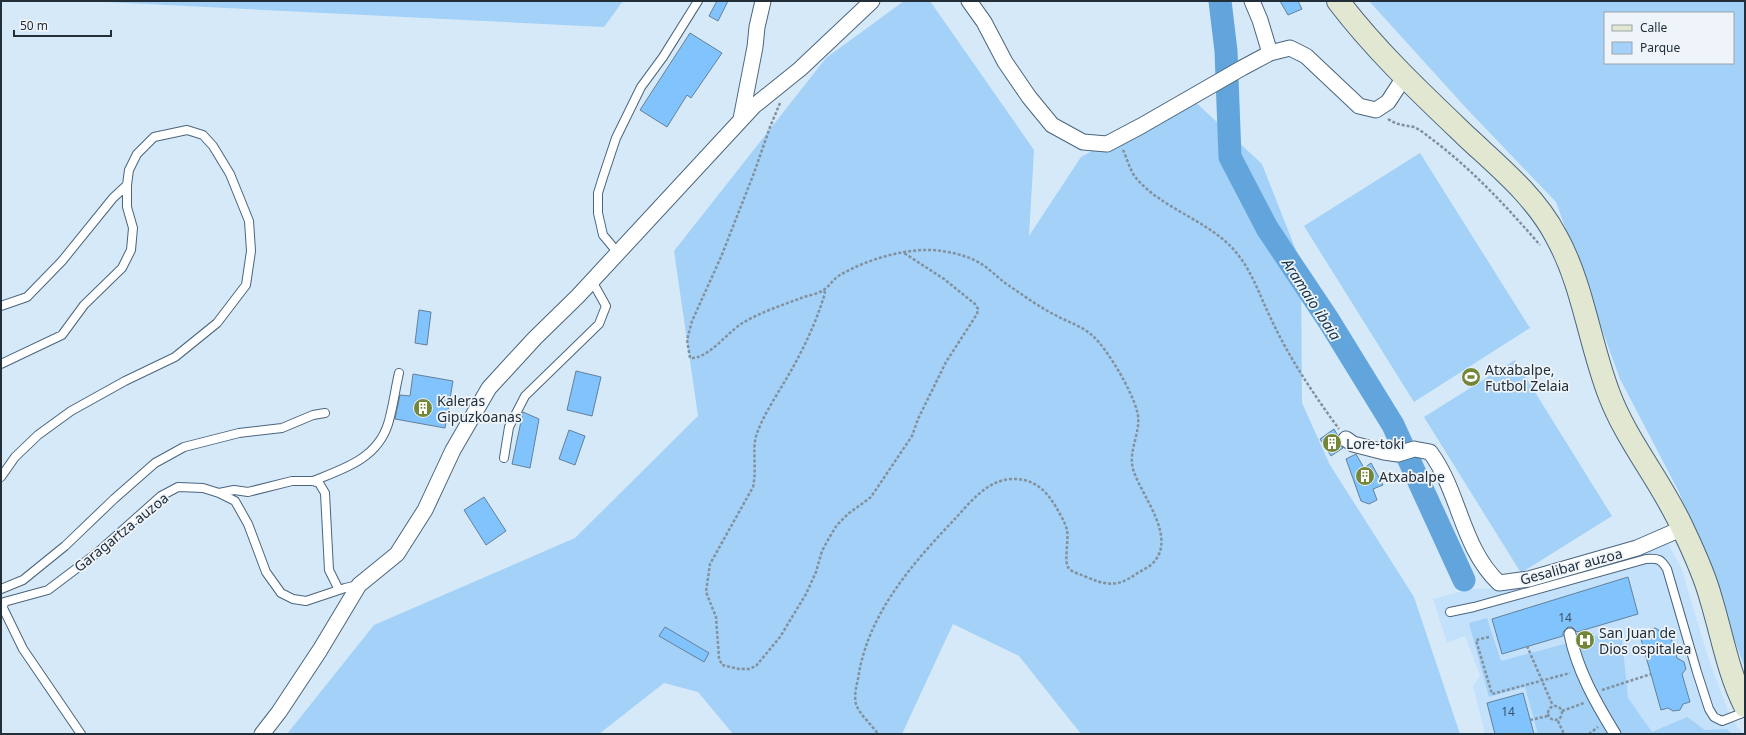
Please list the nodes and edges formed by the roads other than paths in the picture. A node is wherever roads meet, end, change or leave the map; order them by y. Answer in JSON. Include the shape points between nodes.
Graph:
{"nodes":[{"id":1,"x":698,"y":1,"type":"edge"},
{"id":2,"x":763,"y":1,"type":"edge"},
{"id":3,"x":872,"y":1,"type":"edge"},
{"id":4,"x":969,"y":1,"type":"edge"},
{"id":5,"x":1252,"y":1,"type":"edge"},
{"id":6,"x":1338,"y":1,"type":"edge"},
{"id":7,"x":1270,"y":53,"type":"junction"},
{"id":8,"x":1405,"y":76,"type":"junction"},
{"id":9,"x":740,"y":120,"type":"junction"},
{"id":10,"x":127,"y":185,"type":"junction"},
{"id":11,"x":618,"y":253,"type":"junction"},
{"id":12,"x":592,"y":281,"type":"junction"},
{"id":13,"x":1,"y":306,"type":"edge"},
{"id":14,"x":1,"y":364,"type":"edge"},
{"id":15,"x":399,"y":373,"type":"dead end"},
{"id":16,"x":325,"y":413,"type":"dead end"},
{"id":17,"x":1346,"y":439,"type":"road end"},
{"id":18,"x":504,"y":458,"type":"dead end"},
{"id":19,"x":1,"y":477,"type":"edge"},
{"id":20,"x":313,"y":481,"type":"junction"},
{"id":21,"x":219,"y":492,"type":"junction"},
{"id":22,"x":1683,"y":528,"type":"junction"},
{"id":23,"x":359,"y":585,"type":"junction"},
{"id":24,"x":1,"y":589,"type":"edge"},
{"id":25,"x":339,"y":590,"type":"junction"},
{"id":26,"x":2,"y":607,"type":"edge"},
{"id":27,"x":1450,"y":612,"type":"dead end"},
{"id":28,"x":1570,"y":634,"type":"dead end"},
{"id":29,"x":1745,"y":706,"type":"edge"},
{"id":30,"x":1745,"y":712,"type":"edge"},
{"id":31,"x":80,"y":734,"type":"edge"},
{"id":32,"x":262,"y":734,"type":"edge"},
{"id":33,"x":1615,"y":734,"type":"edge"}],
"edges":[{"from":1,"to":11,"type":"lane","via":[[663,57],[641,86],[616,138],[603,177],[598,193],[602,235]]},
{"from":2,"to":9,"type":"street"},
{"from":3,"to":9,"type":"street","via":[[800,69]]},
{"from":4,"to":7,"type":"street","via":[[1029,97],[1052,125],[1083,142],[1107,144]]},
{"from":5,"to":7,"type":"street"},
{"from":6,"to":8,"type":"main road"},
{"from":7,"to":8,"type":"street","via":[[1290,48],[1306,56],[1359,106],[1376,110],[1388,102]]},
{"from":8,"to":22,"type":"main road","via":[[1511,177],[1542,213],[1569,264],[1598,366],[1610,396]]},
{"from":9,"to":11,"type":"street"},
{"from":10,"to":13,"type":"lane","via":[[113,198],[62,261],[27,297]]},
{"from":10,"to":14,"type":"lane","via":[[127,207],[133,228],[131,250],[122,268],[84,305],[62,335]]},
{"from":10,"to":19,"type":"lane","via":[[129,170],[137,154],[154,137],[187,130],[203,135],[230,174],[249,221],[251,251],[246,285],[217,323],[175,357],[71,411],[38,435],[15,457]]},
{"from":11,"to":12,"type":"street"},
{"from":12,"to":18,"type":"lane","via":[[606,306],[599,324],[525,396],[509,427]]},
{"from":12,"to":23,"type":"street","via":[[489,388],[453,450],[425,510],[397,554]]},
{"from":15,"to":20,"type":"lane","via":[[388,425],[381,440],[365,458]]},
{"from":16,"to":24,"type":"lane","via":[[313,415],[282,428],[239,433],[184,447],[156,462],[65,546],[23,580]]},
{"from":17,"to":22,"type":"street","name":"Gesalibar auzoa","via":[[1362,447],[1398,454],[1414,449],[1430,452],[1447,482],[1466,533],[1499,583],[1529,579],[1637,548]]},
{"from":20,"to":21,"type":"lane","via":[[292,481],[248,492]]},
{"from":20,"to":25,"type":"lane","via":[[319,483],[326,493],[329,570]]},
{"from":21,"to":25,"type":"lane","name":"Garagartza auzoa","via":[[235,501],[248,524],[266,572],[281,593],[293,599],[306,601]]},
{"from":21,"to":26,"type":"lane","name":"Garagartza auzoa","via":[[202,488],[178,488],[161,496],[97,553],[48,590],[9,600],[4,602]]},
{"from":22,"to":29,"type":"main road","via":[[1711,597],[1726,655]]},
{"from":23,"to":25,"type":"lane","name":"Garagartza auzoa"},
{"from":23,"to":32,"type":"street","via":[[320,650]]},
{"from":26,"to":31,"type":"lane","name":"Garagartza auzoa","via":[[23,649]]},
{"from":27,"to":30,"type":"lane","name":"Gesalibar auzoa","via":[[1646,559],[1662,560],[1714,717],[1722,721]]},
{"from":28,"to":33,"type":"street","via":[[1573,650],[1593,696]]}]}
